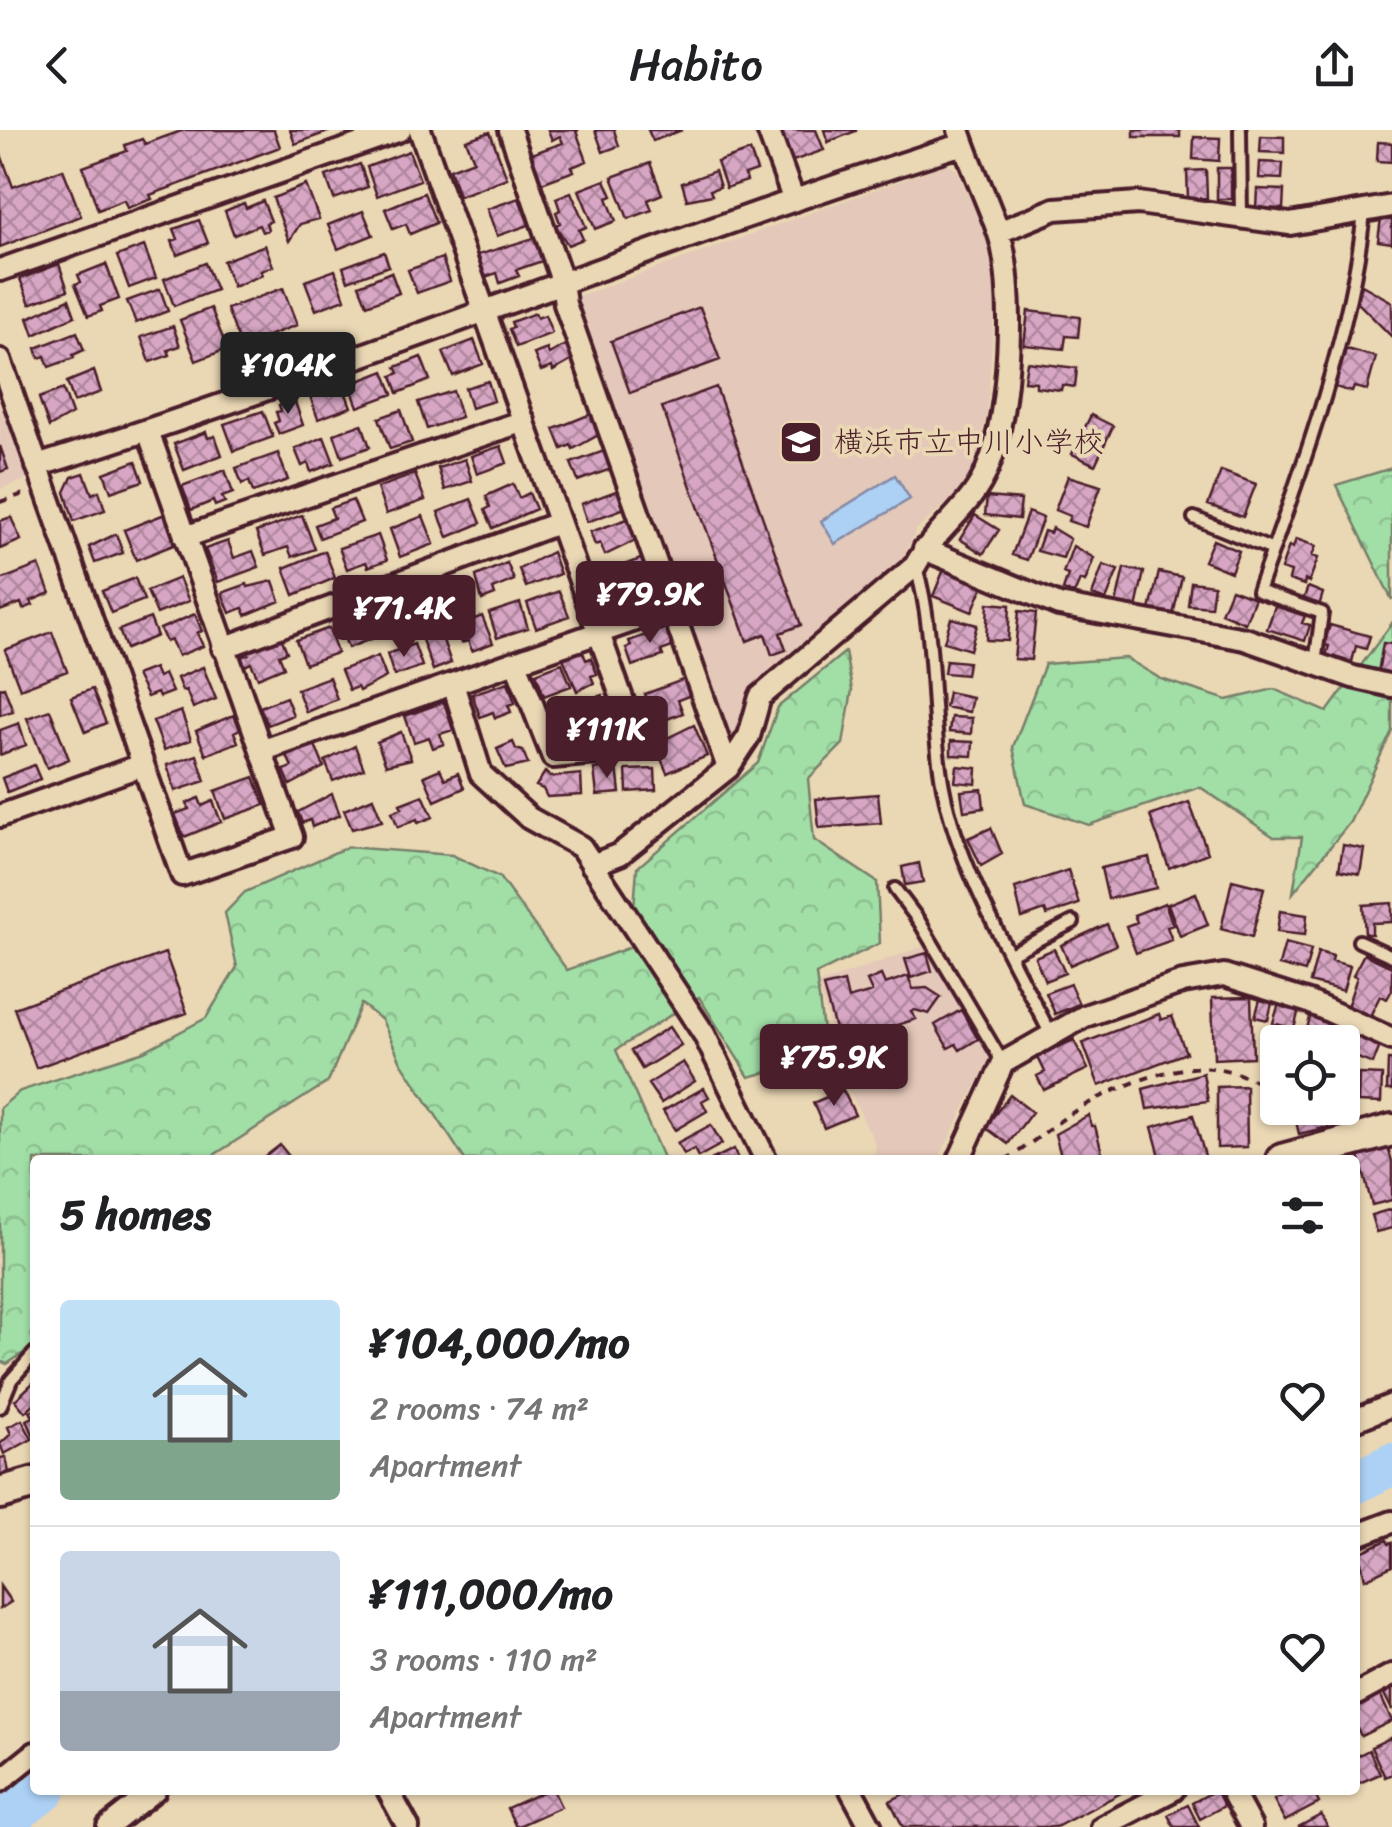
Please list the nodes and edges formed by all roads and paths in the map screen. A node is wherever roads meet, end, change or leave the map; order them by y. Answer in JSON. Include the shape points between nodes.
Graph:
{"nodes":[{"id":1,"x":400,"y":130,"type":"edge"},
{"id":2,"x":420,"y":130,"type":"edge"},
{"id":3,"x":510,"y":130,"type":"edge"},
{"id":4,"x":768,"y":130,"type":"edge"},
{"id":5,"x":1240,"y":130,"type":"edge"},
{"id":6,"x":961,"y":137,"type":"edge"},
{"id":7,"x":794,"y":198,"type":"junction"},
{"id":8,"x":1392,"y":206,"type":"edge"},
{"id":9,"x":1364,"y":211,"type":"junction"},
{"id":10,"x":1241,"y":219,"type":"junction"},
{"id":11,"x":999,"y":232,"type":"junction"},
{"id":12,"x":0,"y":270,"type":"edge"},
{"id":13,"x":562,"y":281,"type":"junction"},
{"id":14,"x":484,"y":310,"type":"junction"},
{"id":15,"x":0,"y":360,"type":"edge"},
{"id":16,"x":524,"y":421,"type":"junction"},
{"id":17,"x":148,"y":431,"type":"junction"},
{"id":18,"x":37,"y":466,"type":"junction"},
{"id":19,"x":1194,"y":518,"type":"dead end"},
{"id":20,"x":558,"y":523,"type":"junction"},
{"id":21,"x":185,"y":537,"type":"junction"},
{"id":22,"x":1273,"y":550,"type":"junction"},
{"id":23,"x":920,"y":557,"type":"junction"},
{"id":24,"x":672,"y":607,"type":"junction"},
{"id":25,"x":598,"y":636,"type":"junction"},
{"id":26,"x":223,"y":648,"type":"junction"},
{"id":27,"x":516,"y":663,"type":"junction"},
{"id":28,"x":1314,"y":664,"type":"junction"},
{"id":29,"x":452,"y":684,"type":"junction"},
{"id":30,"x":1392,"y":686,"type":"edge"},
{"id":31,"x":262,"y":751,"type":"junction"},
{"id":32,"x":142,"y":765,"type":"junction"},
{"id":33,"x":728,"y":768,"type":"junction"},
{"id":34,"x":0,"y":816,"type":"edge"},
{"id":35,"x":592,"y":865,"type":"junction"},
{"id":36,"x":895,"y":889,"type":"dead end"},
{"id":37,"x":1073,"y":922,"type":"dead end"},
{"id":38,"x":1359,"y":941,"type":"dead end"},
{"id":39,"x":1010,"y":954,"type":"junction"},
{"id":40,"x":1392,"y":956,"type":"edge"},
{"id":41,"x":1050,"y":1033,"type":"junction"},
{"id":42,"x":1392,"y":1038,"type":"edge"},
{"id":43,"x":1003,"y":1062,"type":"junction"},
{"id":44,"x":1260,"y":1083,"type":"edge"},
{"id":45,"x":1392,"y":1130,"type":"edge"},
{"id":46,"x":764,"y":1155,"type":"edge"},
{"id":47,"x":961,"y":1155,"type":"edge"},
{"id":48,"x":1012,"y":1155,"type":"edge"},
{"id":49,"x":1300,"y":1155,"type":"edge"},
{"id":50,"x":30,"y":1359,"type":"edge"},
{"id":51,"x":1392,"y":1405,"type":"edge"},
{"id":52,"x":0,"y":1408,"type":"edge"},
{"id":53,"x":1360,"y":1418,"type":"edge"},
{"id":54,"x":30,"y":1485,"type":"edge"},
{"id":55,"x":0,"y":1494,"type":"edge"},
{"id":56,"x":1392,"y":1522,"type":"edge"},
{"id":57,"x":1360,"y":1534,"type":"edge"},
{"id":58,"x":1392,"y":1676,"type":"edge"},
{"id":59,"x":1360,"y":1692,"type":"edge"},
{"id":60,"x":30,"y":1757,"type":"edge"},
{"id":61,"x":0,"y":1781,"type":"edge"},
{"id":62,"x":149,"y":1795,"type":"edge"},
{"id":63,"x":391,"y":1795,"type":"edge"},
{"id":64,"x":854,"y":1795,"type":"edge"},
{"id":65,"x":1163,"y":1795,"type":"edge"},
{"id":66,"x":1234,"y":1795,"type":"edge"},
{"id":67,"x":108,"y":1827,"type":"edge"},
{"id":68,"x":408,"y":1827,"type":"edge"},
{"id":69,"x":871,"y":1827,"type":"edge"},
{"id":70,"x":1102,"y":1827,"type":"edge"},
{"id":71,"x":1251,"y":1827,"type":"edge"}],
"edges":[{"from":1,"to":12,"type":"street"},
{"from":2,"to":14,"type":"street"},
{"from":3,"to":13,"type":"street"},
{"from":4,"to":7,"type":"street"},
{"from":5,"to":10,"type":"lane"},
{"from":6,"to":7,"type":"street"},
{"from":6,"to":11,"type":"street"},
{"from":7,"to":13,"type":"street"},
{"from":8,"to":9,"type":"street"},
{"from":9,"to":10,"type":"street","via":[[1290,224]]},
{"from":9,"to":22,"type":"lane","via":[[1354,280],[1315,426]]},
{"from":10,"to":11,"type":"street","via":[[1138,203],[1055,209]]},
{"from":11,"to":23,"type":"street","via":[[1010,323],[989,466]]},
{"from":13,"to":14,"type":"street"},
{"from":13,"to":24,"type":"street"},
{"from":14,"to":16,"type":"street"},
{"from":14,"to":17,"type":"street"},
{"from":15,"to":18,"type":"street"},
{"from":16,"to":20,"type":"street"},
{"from":16,"to":21,"type":"street"},
{"from":17,"to":18,"type":"street"},
{"from":17,"to":21,"type":"street"},
{"from":18,"to":32,"type":"street"},
{"from":19,"to":22,"type":"lane"},
{"from":20,"to":25,"type":"street"},
{"from":20,"to":26,"type":"street"},
{"from":21,"to":26,"type":"street"},
{"from":22,"to":28,"type":"lane","via":[[1258,591],[1322,613]]},
{"from":23,"to":28,"type":"street","via":[[1060,605],[1245,639]]},
{"from":23,"to":33,"type":"street","via":[[760,697],[749,736]]},
{"from":23,"to":39,"type":"lane","via":[[935,741],[947,805]]},
{"from":24,"to":25,"type":"street"},
{"from":24,"to":33,"type":"street"},
{"from":25,"to":27,"type":"street"},
{"from":25,"to":27,"type":"street","via":[[640,749],[554,757]]},
{"from":26,"to":31,"type":"street"},
{"from":27,"to":29,"type":"street"},
{"from":28,"to":30,"type":"street"},
{"from":29,"to":31,"type":"street"},
{"from":29,"to":35,"type":"street","via":[[482,774],[529,818],[581,847]]},
{"from":31,"to":32,"type":"street","via":[[292,837],[182,875]]},
{"from":32,"to":34,"type":"street"},
{"from":33,"to":35,"type":"street","via":[[620,854]]},
{"from":35,"to":46,"type":"street","via":[[704,1034]]},
{"from":36,"to":43,"type":"lane"},
{"from":37,"to":39,"type":"lane"},
{"from":38,"to":40,"type":"lane"},
{"from":39,"to":41,"type":"lane"},
{"from":41,"to":42,"type":"street","via":[[1182,982],[1224,976],[1309,1002]]},
{"from":41,"to":43,"type":"street"},
{"from":43,"to":47,"type":"street"},
{"from":44,"to":48,"type":"path","via":[[1215,1068],[1190,1068],[1121,1086]]},
{"from":45,"to":49,"type":"main road"},
{"from":50,"to":52,"type":"lane","via":[[11,1380]]},
{"from":51,"to":53,"type":"street"},
{"from":54,"to":55,"type":"main road"},
{"from":56,"to":57,"type":"street"},
{"from":58,"to":59,"type":"street"},
{"from":60,"to":61,"type":"street"},
{"from":62,"to":67,"type":"street"},
{"from":63,"to":68,"type":"street"},
{"from":64,"to":69,"type":"street"},
{"from":65,"to":70,"type":"street"},
{"from":66,"to":71,"type":"street"}]}
